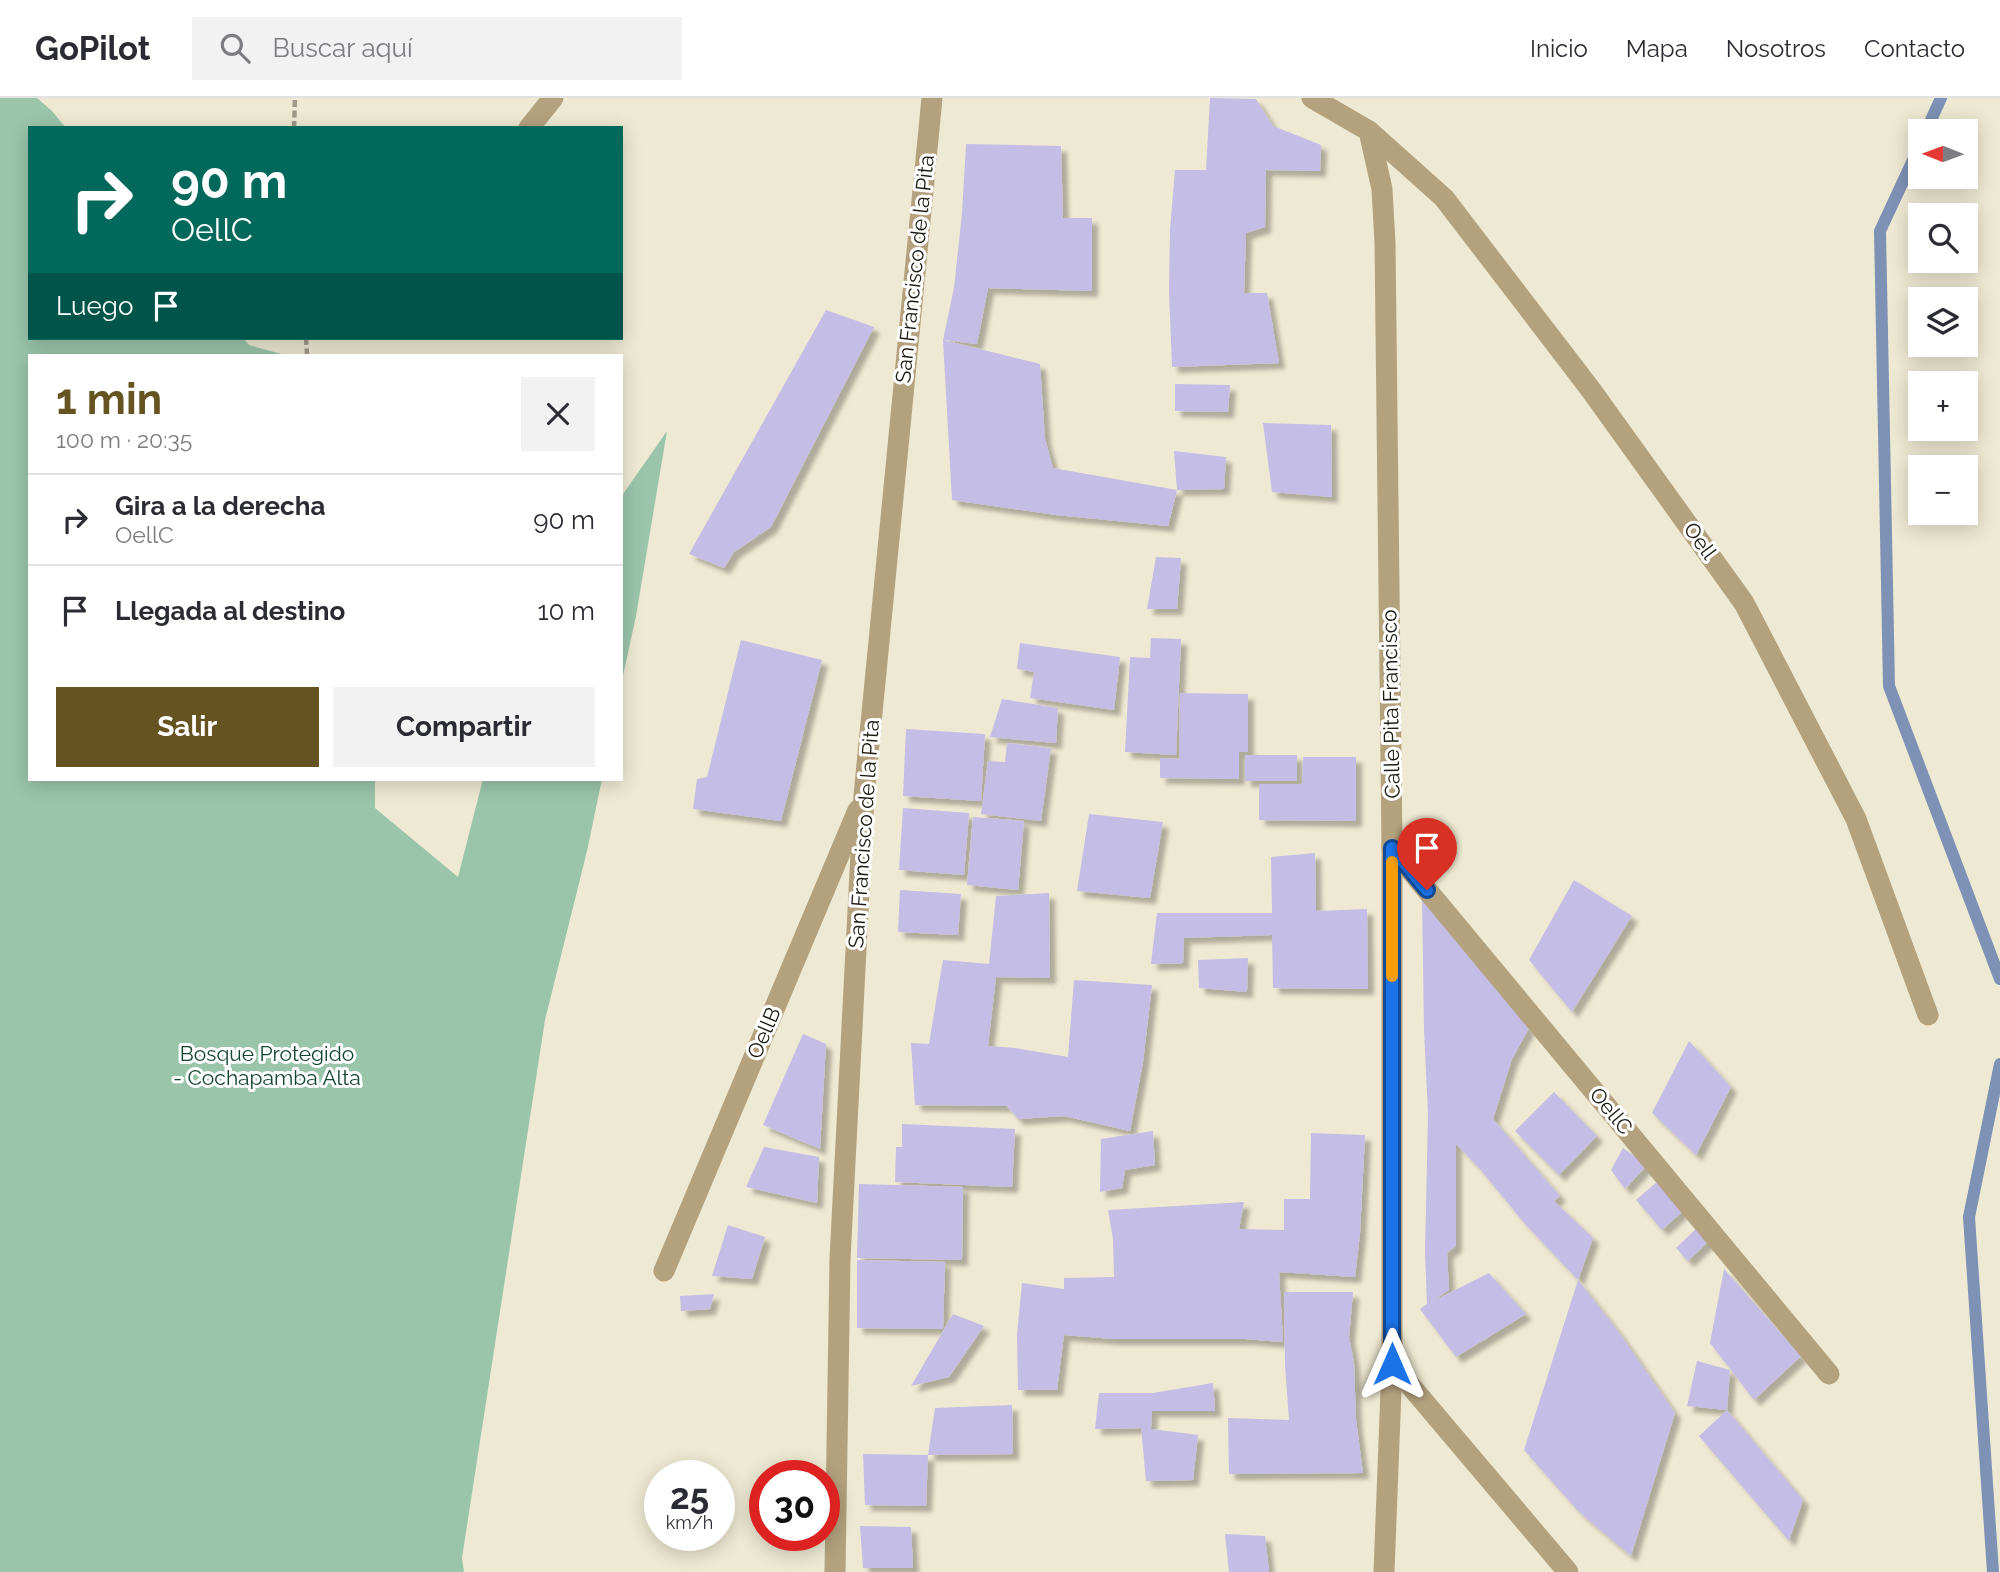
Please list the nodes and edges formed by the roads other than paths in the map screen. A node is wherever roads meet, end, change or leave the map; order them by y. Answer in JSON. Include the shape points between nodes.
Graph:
{"nodes":[{"id":1,"x":554,"y":98,"type":"edge"},
{"id":2,"x":932,"y":98,"type":"edge"},
{"id":3,"x":1312,"y":98,"type":"edge"},
{"id":4,"x":531,"y":126,"type":"edge"},
{"id":5,"x":1369,"y":131,"type":"junction"},
{"id":6,"x":864,"y":795,"type":"junction"},
{"id":7,"x":1392,"y":848,"type":"junction"},
{"id":8,"x":1928,"y":1015,"type":"dead end"},
{"id":9,"x":664,"y":1271,"type":"dead end"},
{"id":10,"x":1392,"y":1364,"type":"junction"},
{"id":11,"x":1829,"y":1374,"type":"dead end"},
{"id":12,"x":835,"y":1572,"type":"edge"},
{"id":13,"x":1384,"y":1572,"type":"edge"},
{"id":14,"x":1568,"y":1572,"type":"edge"}],
"edges":[{"from":1,"to":4,"type":"street"},
{"from":2,"to":6,"type":"street","name":"San Francisco de la Pita"},
{"from":3,"to":5,"type":"street"},
{"from":5,"to":7,"type":"street","name":"Calle Pita Francisco","via":[[1382,190],[1385,243]]},
{"from":5,"to":8,"type":"street","name":"Oell","via":[[1444,198],[1591,390],[1744,603],[1856,819]]},
{"from":6,"to":9,"type":"street","name":"OellB"},
{"from":6,"to":12,"type":"street","name":"San Francisco de la Pita","via":[[840,1259]]},
{"from":7,"to":10,"type":"street","name":"Calle Pita Francisco"},
{"from":7,"to":11,"type":"street","name":"OellC"},
{"from":10,"to":13,"type":"street","name":"Calle Pita Francisco"},
{"from":10,"to":14,"type":"street"}]}
